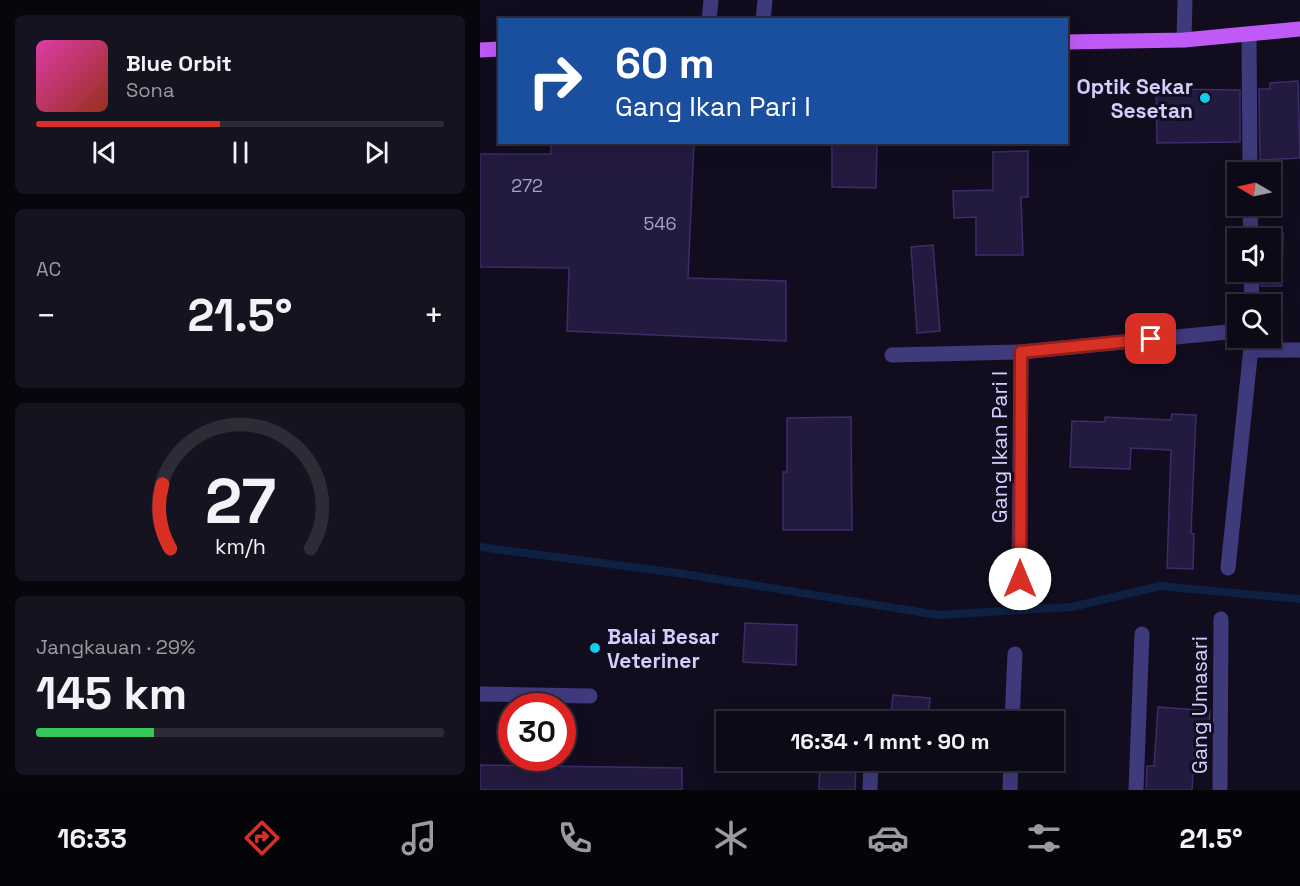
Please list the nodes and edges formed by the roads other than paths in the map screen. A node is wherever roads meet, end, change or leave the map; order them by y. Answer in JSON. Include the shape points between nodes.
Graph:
{"nodes":[{"id":1,"x":711,"y":0,"type":"edge"},
{"id":2,"x":765,"y":0,"type":"edge"},
{"id":3,"x":1185,"y":0,"type":"edge"},
{"id":4,"x":709,"y":18,"type":"edge"},
{"id":5,"x":763,"y":18,"type":"edge"},
{"id":6,"x":1300,"y":29,"type":"edge"},
{"id":7,"x":1248,"y":36,"type":"junction"},
{"id":8,"x":1184,"y":40,"type":"junction"},
{"id":9,"x":1068,"y":42,"type":"edge"},
{"id":10,"x":498,"y":49,"type":"edge"},
{"id":11,"x":480,"y":50,"type":"edge"},
{"id":12,"x":1250,"y":162,"type":"edge"},
{"id":13,"x":1227,"y":332,"type":"edge"},
{"id":14,"x":1251,"y":348,"type":"edge"},
{"id":15,"x":1279,"y":348,"type":"edge"},
{"id":16,"x":1300,"y":351,"type":"edge"},
{"id":17,"x":1021,"y":352,"type":"junction"},
{"id":18,"x":892,"y":355,"type":"dead end"},
{"id":19,"x":1228,"y":568,"type":"dead end"},
{"id":20,"x":1020,"y":579,"type":"dead end"},
{"id":21,"x":1221,"y":620,"type":"dead end"},
{"id":22,"x":1142,"y":633,"type":"dead end"},
{"id":23,"x":1015,"y":654,"type":"dead end"},
{"id":24,"x":480,"y":694,"type":"edge"},
{"id":25,"x":590,"y":696,"type":"dead end"},
{"id":26,"x":1012,"y":711,"type":"edge"},
{"id":27,"x":871,"y":771,"type":"edge"},
{"id":28,"x":1011,"y":771,"type":"edge"},
{"id":29,"x":870,"y":790,"type":"edge"},
{"id":30,"x":1010,"y":790,"type":"edge"},
{"id":31,"x":1136,"y":790,"type":"edge"},
{"id":32,"x":1220,"y":790,"type":"edge"}],
"edges":[{"from":1,"to":4,"type":"street"},
{"from":2,"to":5,"type":"street"},
{"from":3,"to":8,"type":"street"},
{"from":6,"to":7,"type":"main road"},
{"from":7,"to":8,"type":"main road"},
{"from":7,"to":12,"type":"street"},
{"from":8,"to":9,"type":"main road"},
{"from":10,"to":11,"type":"main road"},
{"from":13,"to":17,"type":"street","name":"Gang Ikan Pari I"},
{"from":14,"to":19,"type":"street"},
{"from":15,"to":16,"type":"street"},
{"from":17,"to":18,"type":"street","name":"Gang Ikan Pari I"},
{"from":17,"to":20,"type":"street","name":"Gang Ikan Pari I"},
{"from":21,"to":32,"type":"street","name":"Gang Umasari"},
{"from":22,"to":31,"type":"street"},
{"from":23,"to":26,"type":"street"},
{"from":24,"to":25,"type":"street"},
{"from":27,"to":29,"type":"street"},
{"from":28,"to":30,"type":"street"}]}
